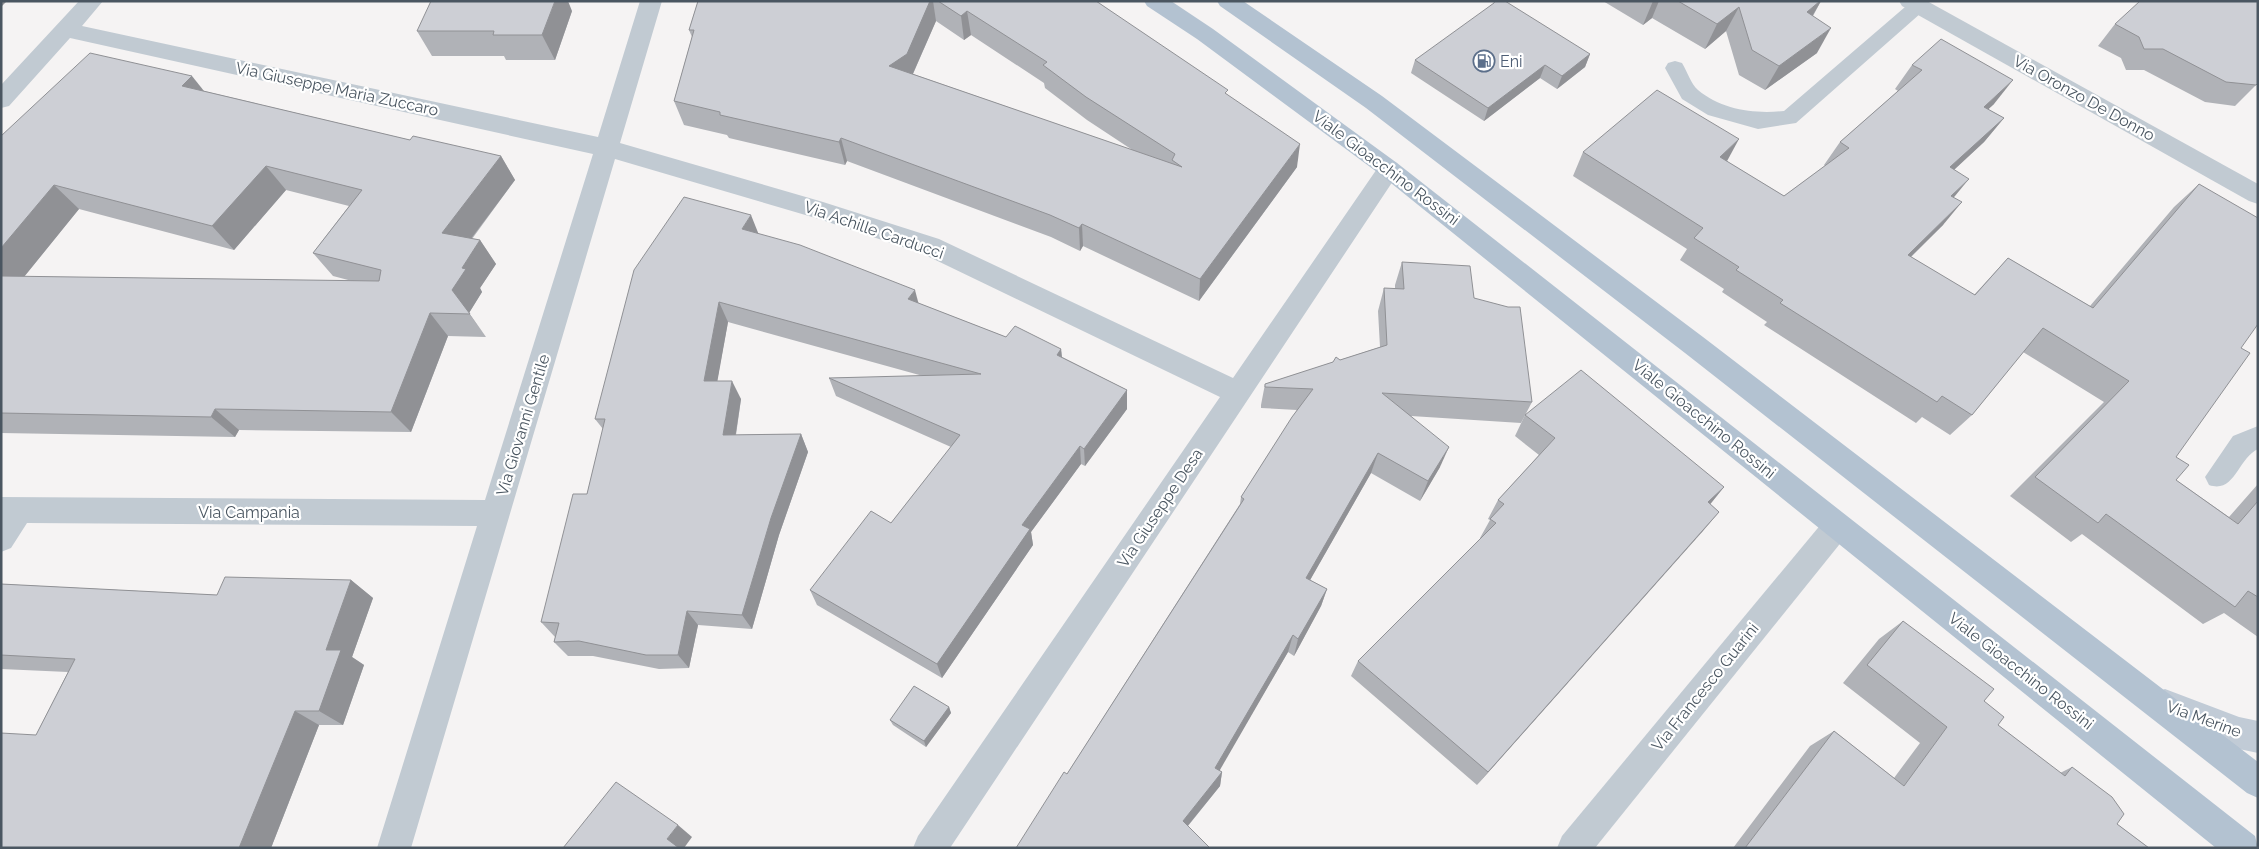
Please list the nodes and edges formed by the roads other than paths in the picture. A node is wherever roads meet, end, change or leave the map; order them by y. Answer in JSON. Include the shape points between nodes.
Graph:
{"nodes":[{"id":1,"x":92,"y":1,"type":"edge"},
{"id":2,"x":651,"y":1,"type":"edge"},
{"id":3,"x":1155,"y":1,"type":"edge"},
{"id":4,"x":1228,"y":1,"type":"edge"},
{"id":5,"x":1915,"y":4,"type":"edge"},
{"id":6,"x":67,"y":30,"type":"junction"},
{"id":7,"x":1675,"y":68,"type":"dead end"},
{"id":8,"x":1,"y":100,"type":"edge"},
{"id":9,"x":607,"y":148,"type":"junction"},
{"id":10,"x":1390,"y":168,"type":"junction"},
{"id":11,"x":2258,"y":195,"type":"edge"},
{"id":12,"x":1238,"y":393,"type":"junction"},
{"id":13,"x":2258,"y":437,"type":"edge"},
{"id":14,"x":2218,"y":477,"type":"dead end"},
{"id":15,"x":10,"y":510,"type":"edge"},
{"id":16,"x":497,"y":513,"type":"junction"},
{"id":17,"x":1837,"y":526,"type":"junction"},
{"id":18,"x":1,"y":539,"type":"edge"},
{"id":19,"x":2151,"y":699,"type":"junction"},
{"id":20,"x":2258,"y":737,"type":"edge"},
{"id":21,"x":2258,"y":782,"type":"edge"},
{"id":22,"x":394,"y":848,"type":"edge"},
{"id":23,"x":930,"y":848,"type":"edge"},
{"id":24,"x":1574,"y":848,"type":"edge"},
{"id":25,"x":2243,"y":848,"type":"edge"}],
"edges":[{"from":1,"to":6,"type":"street"},
{"from":2,"to":9,"type":"street","name":"Via Giovanni Gentile"},
{"from":3,"to":10,"type":"main road","name":"Viale Gioacchino Rossini"},
{"from":4,"to":19,"type":"main road","via":[[1374,102],[1694,344]]},
{"from":5,"to":7,"type":"lane","via":[[1789,118],[1758,121],[1715,110],[1689,94]]},
{"from":5,"to":11,"type":"street","name":"Via Oronzo De Donno"},
{"from":6,"to":8,"type":"street"},
{"from":6,"to":9,"type":"street","name":"Via Giuseppe Maria Zuccaro"},
{"from":9,"to":12,"type":"street","name":"Via Achille Carducci","via":[[930,246]]},
{"from":9,"to":16,"type":"street","name":"Via Giovanni Gentile"},
{"from":10,"to":12,"type":"street","name":"Via Giuseppe Desa"},
{"from":10,"to":17,"type":"main road","name":"Viale Gioacchino Rossini"},
{"from":12,"to":23,"type":"street","name":"Via Giuseppe Desa"},
{"from":13,"to":14,"type":"lane","via":[[2242,444]]},
{"from":15,"to":16,"type":"street","name":"Via Campania"},
{"from":15,"to":18,"type":"street"},
{"from":16,"to":22,"type":"street","name":"Via Giovanni Gentile"},
{"from":17,"to":24,"type":"street","name":"Via Francesco Guarini"},
{"from":17,"to":25,"type":"main road","name":"Viale Gioacchino Rossini"},
{"from":19,"to":20,"type":"main road","name":"Via Merine","via":[[2239,733]]},
{"from":19,"to":21,"type":"main road"}]}
